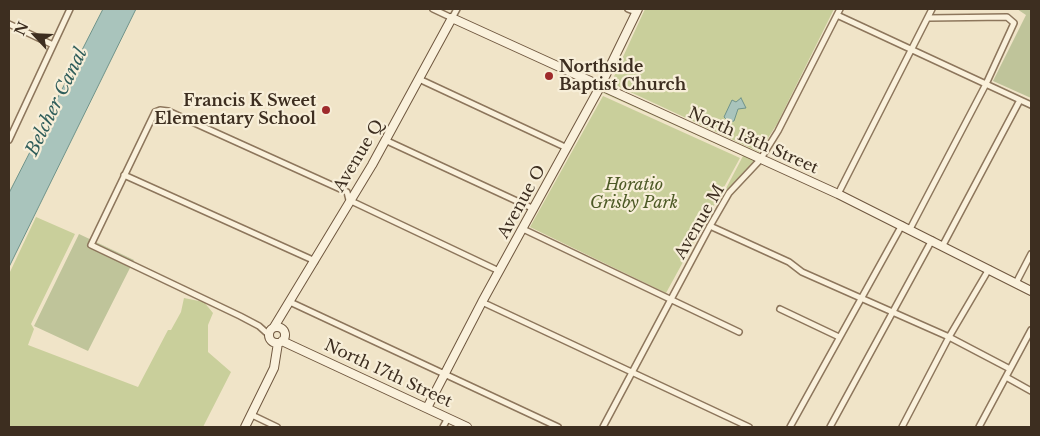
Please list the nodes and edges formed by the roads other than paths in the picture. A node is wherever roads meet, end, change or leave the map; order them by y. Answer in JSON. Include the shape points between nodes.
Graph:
{"nodes":[{"id":1,"x":70,"y":9,"type":"edge"},
{"id":2,"x":433,"y":9,"type":"edge"},
{"id":3,"x":457,"y":9,"type":"edge"},
{"id":4,"x":628,"y":9,"type":"edge"},
{"id":5,"x":840,"y":9,"type":"edge"},
{"id":6,"x":932,"y":9,"type":"edge"},
{"id":7,"x":637,"y":11,"type":"edge"},
{"id":8,"x":837,"y":15,"type":"junction"},
{"id":9,"x":452,"y":18,"type":"junction"},
{"id":10,"x":928,"y":18,"type":"junction"},
{"id":11,"x":9,"y":24,"type":"edge"},
{"id":12,"x":53,"y":45,"type":"junction"},
{"id":13,"x":911,"y":50,"type":"junction"},
{"id":14,"x":420,"y":79,"type":"junction"},
{"id":15,"x":986,"y":84,"type":"junction"},
{"id":16,"x":600,"y":87,"type":"junction"},
{"id":17,"x":1020,"y":100,"type":"junction"},
{"id":18,"x":1031,"y":105,"type":"edge"},
{"id":19,"x":9,"y":140,"type":"edge"},
{"id":20,"x":385,"y":140,"type":"junction"},
{"id":21,"x":567,"y":148,"type":"junction"},
{"id":22,"x":760,"y":160,"type":"junction"},
{"id":23,"x":124,"y":175,"type":"junction"},
{"id":24,"x":838,"y":194,"type":"junction"},
{"id":25,"x":349,"y":200,"type":"junction"},
{"id":26,"x":534,"y":209,"type":"junction"},
{"id":27,"x":902,"y":225,"type":"junction"},
{"id":28,"x":710,"y":226,"type":"junction"},
{"id":29,"x":522,"y":229,"type":"junction"},
{"id":30,"x":910,"y":229,"type":"junction"},
{"id":31,"x":933,"y":240,"type":"junction"},
{"id":32,"x":943,"y":245,"type":"junction"},
{"id":33,"x":1031,"y":254,"type":"edge"},
{"id":34,"x":314,"y":261,"type":"junction"},
{"id":35,"x":989,"y":269,"type":"junction"},
{"id":36,"x":499,"y":271,"type":"junction"},
{"id":37,"x":1016,"y":283,"type":"junction"},
{"id":38,"x":1031,"y":291,"type":"edge"},
{"id":39,"x":860,"y":299,"type":"junction"},
{"id":40,"x":671,"y":300,"type":"junction"},
{"id":41,"x":290,"y":302,"type":"junction"},
{"id":42,"x":482,"y":302,"type":"junction"},
{"id":43,"x":780,"y":309,"type":"dead end"},
{"id":44,"x":893,"y":312,"type":"junction"},
{"id":45,"x":1031,"y":330,"type":"edge"},
{"id":46,"x":739,"y":332,"type":"dead end"},
{"id":47,"x":277,"y":335,"type":"junction"},
{"id":48,"x":949,"y":337,"type":"junction"},
{"id":49,"x":839,"y":338,"type":"junction"},
{"id":50,"x":296,"y":346,"type":"junction"},
{"id":51,"x":275,"y":358,"type":"junction"},
{"id":52,"x":1010,"y":369,"type":"junction"},
{"id":53,"x":632,"y":373,"type":"junction"},
{"id":54,"x":445,"y":374,"type":"junction"},
{"id":55,"x":1006,"y":377,"type":"junction"},
{"id":56,"x":1031,"y":391,"type":"edge"},
{"id":57,"x":427,"y":408,"type":"junction"},
{"id":58,"x":252,"y":415,"type":"junction"},
{"id":59,"x":448,"y":418,"type":"junction"},
{"id":60,"x":246,"y":427,"type":"edge"},
{"id":61,"x":277,"y":427,"type":"edge"},
{"id":62,"x":443,"y":427,"type":"edge"},
{"id":63,"x":467,"y":427,"type":"edge"},
{"id":64,"x":558,"y":427,"type":"edge"},
{"id":65,"x":603,"y":427,"type":"edge"},
{"id":66,"x":750,"y":427,"type":"edge"},
{"id":67,"x":790,"y":427,"type":"edge"},
{"id":68,"x":830,"y":427,"type":"edge"},
{"id":69,"x":902,"y":427,"type":"edge"},
{"id":70,"x":979,"y":427,"type":"edge"}],
"edges":[{"from":1,"to":12,"type":"street"},
{"from":2,"to":9,"type":"street","name":"North 13th Street"},
{"from":3,"to":9,"type":"street","name":"Avenue Q"},
{"from":4,"to":7,"type":"street"},
{"from":5,"to":8,"type":"street","name":"Avenue M"},
{"from":6,"to":10,"type":"street"},
{"from":7,"to":16,"type":"street","name":"Avenue O"},
{"from":8,"to":13,"type":"street"},
{"from":8,"to":22,"type":"street","name":"Avenue M"},
{"from":9,"to":14,"type":"street","name":"Avenue Q"},
{"from":9,"to":16,"type":"street","name":"North 13th Street"},
{"from":10,"to":13,"type":"street"},
{"from":10,"to":15,"type":"street","via":[[1007,17],[1013,20],[1014,28]]},
{"from":11,"to":12,"type":"street"},
{"from":12,"to":19,"type":"street"},
{"from":13,"to":15,"type":"street"},
{"from":13,"to":24,"type":"street"},
{"from":14,"to":20,"type":"street","name":"Avenue Q"},
{"from":14,"to":21,"type":"street"},
{"from":15,"to":17,"type":"street"},
{"from":15,"to":30,"type":"street"},
{"from":16,"to":21,"type":"street","name":"Avenue O"},
{"from":16,"to":22,"type":"street","name":"North 13th Street"},
{"from":17,"to":18,"type":"street"},
{"from":17,"to":32,"type":"street"},
{"from":20,"to":25,"type":"street","name":"Avenue Q"},
{"from":20,"to":26,"type":"street"},
{"from":21,"to":26,"type":"street","name":"Avenue O"},
{"from":22,"to":24,"type":"street","name":"North 13th Street"},
{"from":22,"to":28,"type":"street","name":"Avenue M","via":[[729,193]]},
{"from":23,"to":25,"type":"street","via":[[154,112],[160,110],[346,192]]},
{"from":23,"to":34,"type":"street"},
{"from":23,"to":47,"type":"street","via":[[91,245]]},
{"from":24,"to":27,"type":"street","name":"North 13th Street"},
{"from":25,"to":34,"type":"street","name":"Avenue Q"},
{"from":25,"to":36,"type":"street"},
{"from":26,"to":29,"type":"street","name":"Avenue O"},
{"from":27,"to":30,"type":"street","name":"North 13th Street"},
{"from":27,"to":39,"type":"street"},
{"from":28,"to":39,"type":"street"},
{"from":28,"to":40,"type":"street","name":"Avenue M"},
{"from":29,"to":36,"type":"street","name":"Avenue O"},
{"from":29,"to":40,"type":"street"},
{"from":30,"to":31,"type":"street","name":"North 13th Street"},
{"from":31,"to":32,"type":"street","name":"North 13th Street"},
{"from":31,"to":44,"type":"street"},
{"from":32,"to":35,"type":"street","name":"North 13th Street"},
{"from":33,"to":37,"type":"street"},
{"from":34,"to":41,"type":"street","name":"Avenue Q"},
{"from":35,"to":37,"type":"street","name":"North 13th Street"},
{"from":35,"to":48,"type":"street"},
{"from":36,"to":42,"type":"street","name":"Avenue O"},
{"from":37,"to":38,"type":"street","name":"North 13th Street"},
{"from":39,"to":44,"type":"street"},
{"from":39,"to":49,"type":"street"},
{"from":40,"to":46,"type":"street"},
{"from":40,"to":53,"type":"street","name":"Avenue M"},
{"from":41,"to":47,"type":"street","name":"Avenue Q"},
{"from":41,"to":54,"type":"street"},
{"from":42,"to":53,"type":"street"},
{"from":42,"to":54,"type":"street","name":"Avenue O"},
{"from":43,"to":49,"type":"street"},
{"from":44,"to":48,"type":"street"},
{"from":44,"to":68,"type":"street"},
{"from":45,"to":52,"type":"street"},
{"from":47,"to":50,"type":"street","name":"North 17th Street"},
{"from":47,"to":51,"type":"street","name":"Avenue Q"},
{"from":48,"to":52,"type":"street"},
{"from":48,"to":69,"type":"street"},
{"from":49,"to":67,"type":"street"},
{"from":50,"to":51,"type":"street","via":[[286,348]]},
{"from":50,"to":57,"type":"street","name":"North 17th Street"},
{"from":51,"to":58,"type":"street","name":"Avenue Q","via":[[274,368]]},
{"from":52,"to":55,"type":"street"},
{"from":53,"to":65,"type":"street","name":"Avenue M"},
{"from":53,"to":66,"type":"street"},
{"from":54,"to":57,"type":"street","name":"Avenue O"},
{"from":54,"to":64,"type":"street"},
{"from":55,"to":56,"type":"street"},
{"from":55,"to":70,"type":"street"},
{"from":57,"to":59,"type":"street","name":"North 17th Street"},
{"from":58,"to":60,"type":"street","name":"Avenue Q"},
{"from":58,"to":61,"type":"street"},
{"from":59,"to":62,"type":"street"},
{"from":59,"to":63,"type":"street","name":"North 17th Street"}]}
